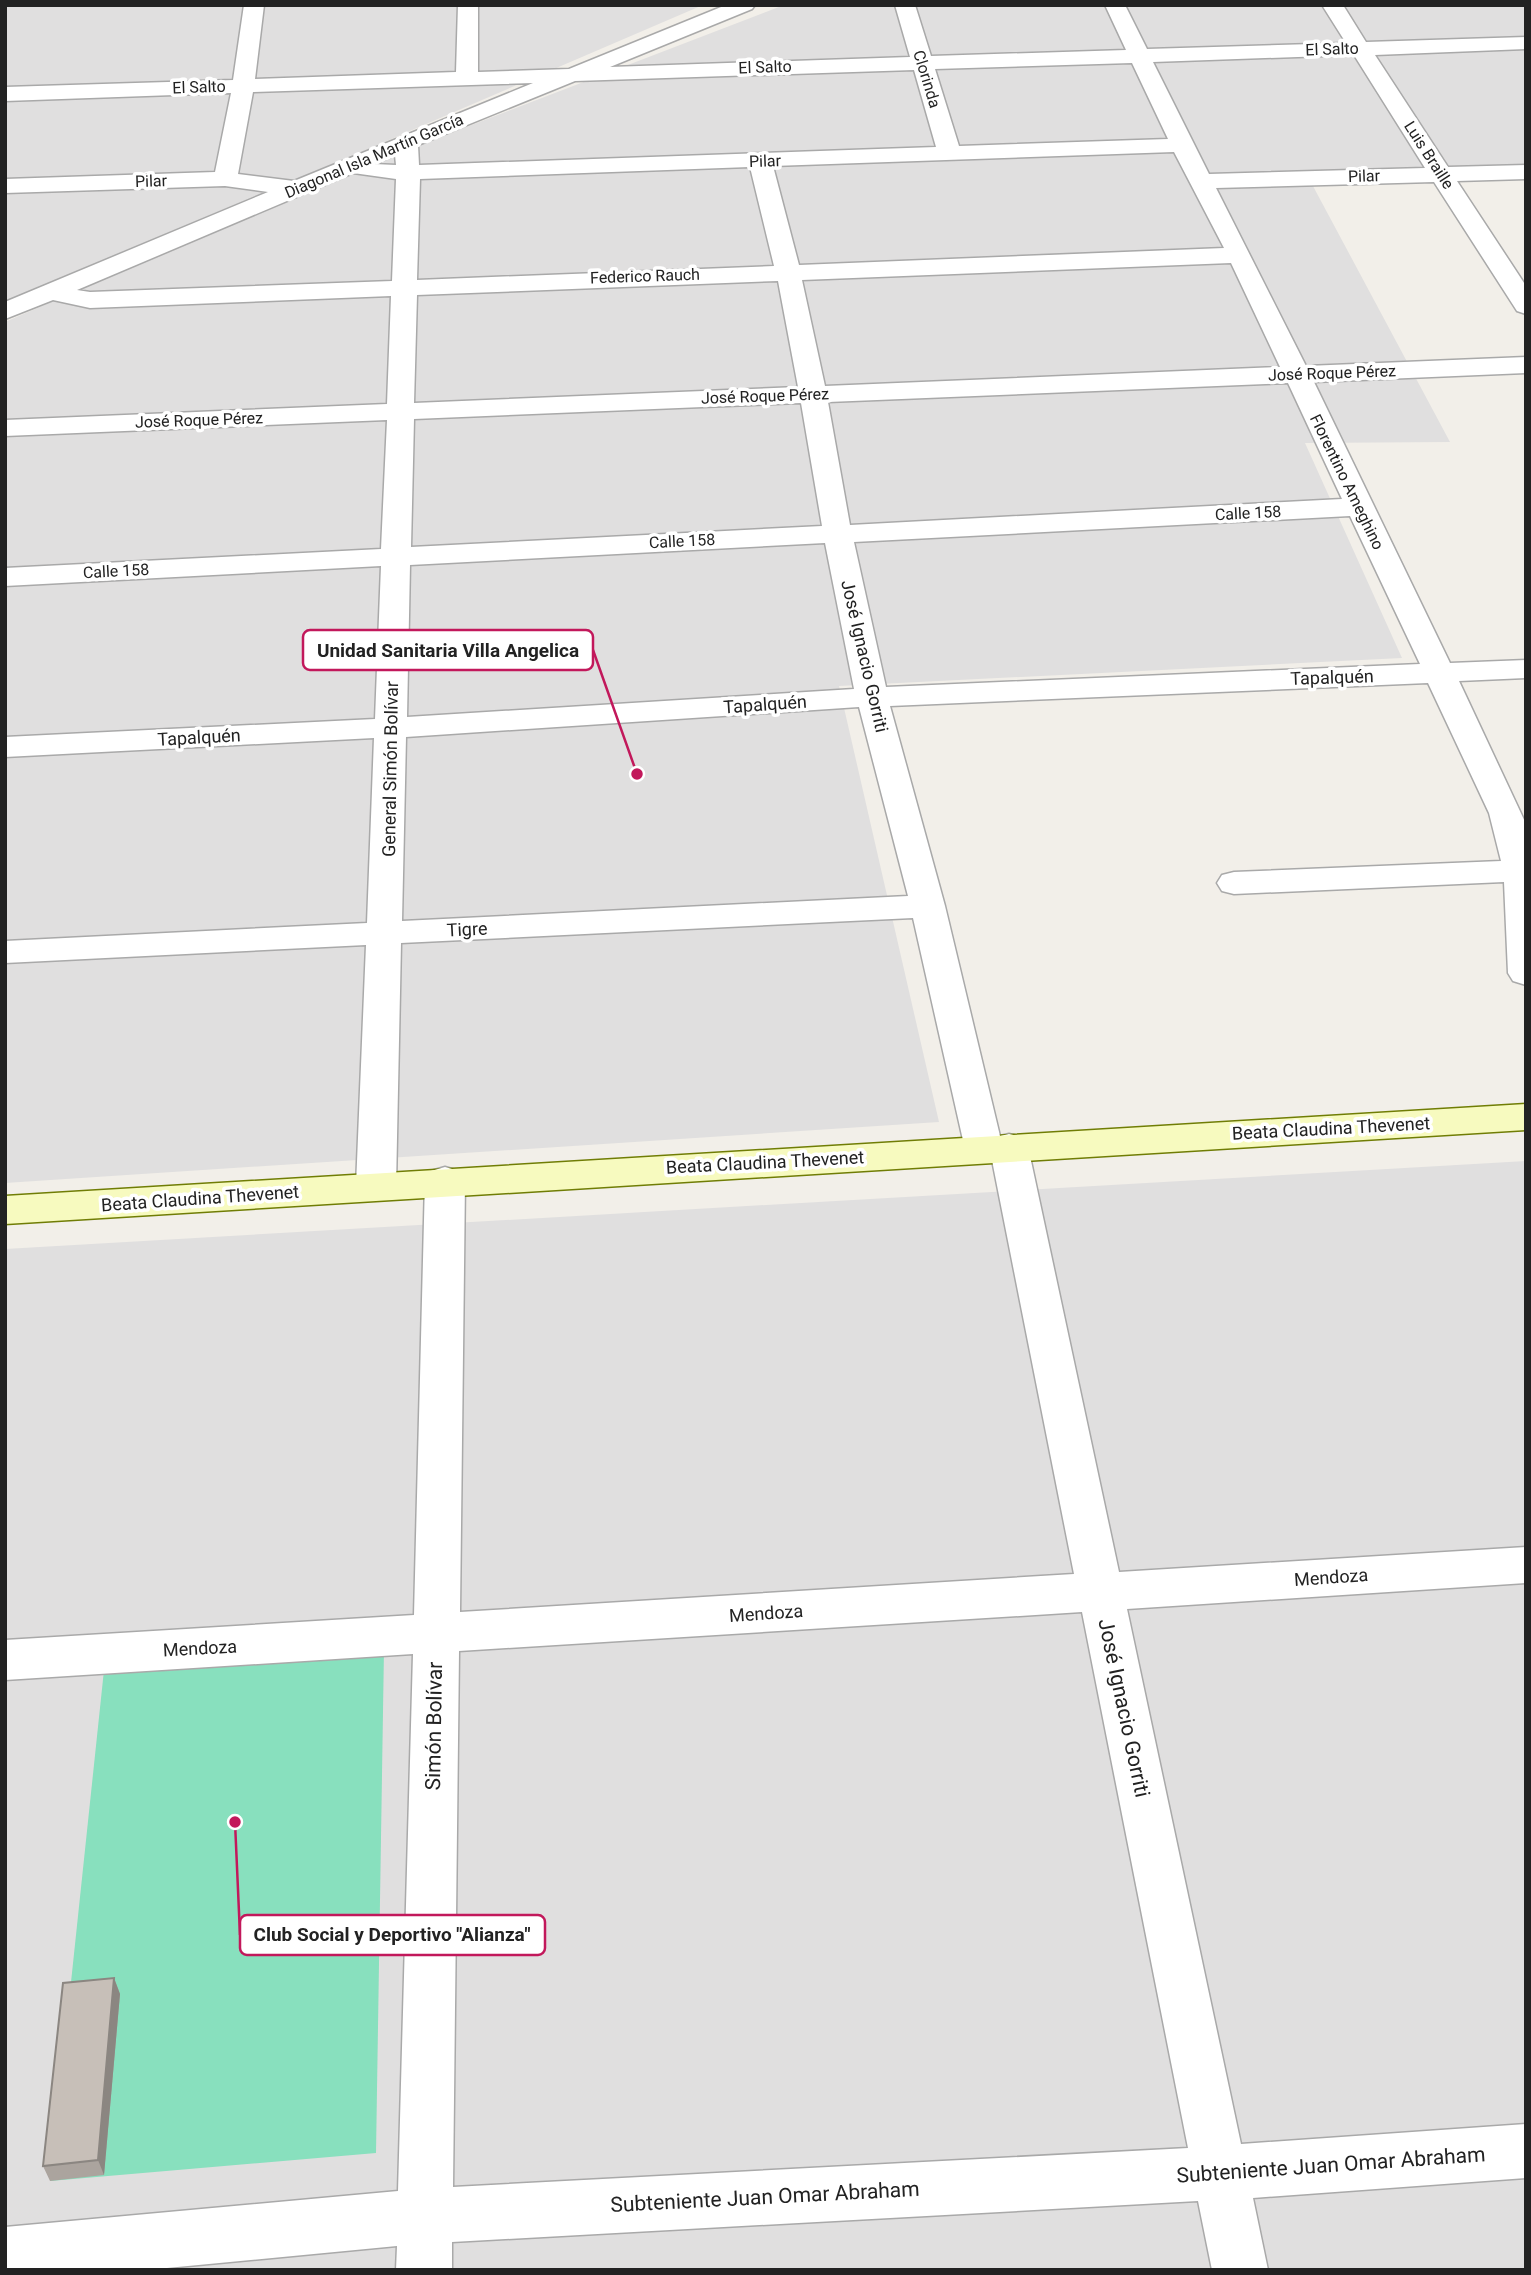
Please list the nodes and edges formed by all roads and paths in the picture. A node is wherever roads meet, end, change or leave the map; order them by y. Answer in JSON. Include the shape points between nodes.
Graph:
{"nodes":[{"id":1,"x":254,"y":5,"type":"edge"},
{"id":2,"x":468,"y":5,"type":"edge"},
{"id":3,"x":745,"y":5,"type":"edge"},
{"id":4,"x":905,"y":5,"type":"edge"},
{"id":5,"x":1115,"y":5,"type":"edge"},
{"id":6,"x":1332,"y":5,"type":"edge"},
{"id":7,"x":1526,"y":43,"type":"edge"},
{"id":8,"x":1358,"y":47,"type":"junction"},
{"id":9,"x":1140,"y":56,"type":"junction"},
{"id":10,"x":922,"y":62,"type":"junction"},
{"id":11,"x":576,"y":73,"type":"junction"},
{"id":12,"x":467,"y":77,"type":"junction"},
{"id":13,"x":243,"y":86,"type":"junction"},
{"id":14,"x":5,"y":93,"type":"edge"},
{"id":15,"x":1182,"y":145,"type":"junction"},
{"id":16,"x":949,"y":152,"type":"junction"},
{"id":17,"x":407,"y":157,"type":"junction"},
{"id":18,"x":760,"y":161,"type":"junction"},
{"id":19,"x":349,"y":165,"type":"joint"},
{"id":20,"x":1526,"y":172,"type":"edge"},
{"id":21,"x":1443,"y":174,"type":"junction"},
{"id":22,"x":225,"y":179,"type":"junction"},
{"id":23,"x":1203,"y":181,"type":"junction"},
{"id":24,"x":5,"y":186,"type":"edge"},
{"id":25,"x":295,"y":188,"type":"junction"},
{"id":26,"x":1240,"y":255,"type":"junction"},
{"id":27,"x":788,"y":270,"type":"junction"},
{"id":28,"x":403,"y":287,"type":"junction"},
{"id":29,"x":50,"y":292,"type":"junction"},
{"id":30,"x":1526,"y":306,"type":"edge"},
{"id":31,"x":5,"y":311,"type":"edge"},
{"id":32,"x":1526,"y":365,"type":"edge"},
{"id":33,"x":1295,"y":374,"type":"junction"},
{"id":34,"x":813,"y":394,"type":"junction"},
{"id":35,"x":400,"y":412,"type":"junction"},
{"id":36,"x":5,"y":428,"type":"edge"},
{"id":37,"x":1359,"y":508,"type":"junction"},
{"id":38,"x":837,"y":532,"type":"junction"},
{"id":39,"x":394,"y":557,"type":"junction"},
{"id":40,"x":5,"y":577,"type":"edge"},
{"id":41,"x":1526,"y":668,"type":"edge"},
{"id":42,"x":1441,"y":673,"type":"junction"},
{"id":43,"x":872,"y":697,"type":"junction"},
{"id":44,"x":391,"y":728,"type":"junction"},
{"id":45,"x":5,"y":747,"type":"edge"},
{"id":46,"x":1521,"y":871,"type":"junction"},
{"id":47,"x":1234,"y":883,"type":"dead end"},
{"id":48,"x":928,"y":906,"type":"junction"},
{"id":49,"x":386,"y":933,"type":"junction"},
{"id":50,"x":5,"y":952,"type":"edge"},
{"id":51,"x":1526,"y":973,"type":"edge"},
{"id":52,"x":1526,"y":1117,"type":"edge"},
{"id":53,"x":996,"y":1148,"type":"junction"},
{"id":54,"x":445,"y":1181,"type":"junction"},
{"id":55,"x":376,"y":1186,"type":"junction"},
{"id":56,"x":5,"y":1210,"type":"edge"},
{"id":57,"x":1526,"y":1564,"type":"edge"},
{"id":58,"x":1100,"y":1591,"type":"junction"},
{"id":59,"x":436,"y":1634,"type":"junction"},
{"id":60,"x":5,"y":1660,"type":"edge"},
{"id":61,"x":1526,"y":2151,"type":"edge"},
{"id":62,"x":1220,"y":2173,"type":"junction"},
{"id":63,"x":424,"y":2216,"type":"junction"},
{"id":64,"x":5,"y":2255,"type":"edge"},
{"id":65,"x":424,"y":2270,"type":"edge"},
{"id":66,"x":1240,"y":2270,"type":"edge"}],
"edges":[{"from":1,"to":13,"type":"street"},
{"from":2,"to":12,"type":"street"},
{"from":3,"to":11,"type":"street","name":"Diagonal Isla Martín García"},
{"from":4,"to":10,"type":"street","name":"Clorinda"},
{"from":5,"to":9,"type":"street","name":"Florentino Ameghino"},
{"from":6,"to":8,"type":"street","name":"Luis Braille"},
{"from":7,"to":8,"type":"street","name":"El Salto"},
{"from":8,"to":9,"type":"street","name":"El Salto"},
{"from":8,"to":21,"type":"street","name":"Luis Braille"},
{"from":9,"to":10,"type":"street","name":"El Salto"},
{"from":9,"to":15,"type":"street","name":"Florentino Ameghino"},
{"from":10,"to":11,"type":"street","name":"El Salto"},
{"from":10,"to":16,"type":"street","name":"Clorinda"},
{"from":11,"to":12,"type":"street","name":"El Salto"},
{"from":11,"to":17,"type":"street","name":"Diagonal Isla Martín García"},
{"from":12,"to":13,"type":"street","name":"El Salto"},
{"from":13,"to":14,"type":"street","name":"El Salto"},
{"from":13,"to":22,"type":"street"},
{"from":15,"to":16,"type":"street","name":"Pilar"},
{"from":15,"to":23,"type":"street","name":"Florentino Ameghino"},
{"from":16,"to":18,"type":"street","name":"Pilar"},
{"from":17,"to":18,"type":"street","name":"Pilar"},
{"from":17,"to":19,"type":"street","name":"Pilar","via":[[379,172]]},
{"from":17,"to":28,"type":"street","name":"General Simón Bolívar"},
{"from":18,"to":27,"type":"street","name":"José Ignacio Gorriti"},
{"from":19,"to":25,"type":"street","name":"Diagonal Isla Martín García"},
{"from":20,"to":21,"type":"street","name":"Pilar"},
{"from":21,"to":23,"type":"street","name":"Pilar"},
{"from":21,"to":30,"type":"street","name":"Luis Braille"},
{"from":22,"to":24,"type":"street","name":"Pilar"},
{"from":22,"to":25,"type":"street","name":"Pilar"},
{"from":23,"to":26,"type":"street","name":"Florentino Ameghino"},
{"from":25,"to":29,"type":"street","name":"Diagonal Isla Martín García"},
{"from":26,"to":27,"type":"street","name":"Federico Rauch"},
{"from":26,"to":33,"type":"street","name":"Florentino Ameghino"},
{"from":27,"to":28,"type":"street","name":"Federico Rauch"},
{"from":27,"to":34,"type":"street","name":"José Ignacio Gorriti"},
{"from":28,"to":29,"type":"street","name":"Federico Rauch","via":[[90,300]]},
{"from":28,"to":35,"type":"street","name":"General Simón Bolívar"},
{"from":29,"to":31,"type":"street","name":"Diagonal Isla Martín García"},
{"from":32,"to":33,"type":"street","name":"José Roque Pérez"},
{"from":33,"to":34,"type":"street","name":"José Roque Pérez"},
{"from":33,"to":37,"type":"street","name":"Florentino Ameghino"},
{"from":34,"to":35,"type":"street","name":"José Roque Pérez"},
{"from":34,"to":38,"type":"street","name":"José Ignacio Gorriti"},
{"from":35,"to":36,"type":"street","name":"José Roque Pérez"},
{"from":35,"to":39,"type":"street","name":"General Simón Bolívar"},
{"from":37,"to":38,"type":"street","name":"Calle 158"},
{"from":37,"to":42,"type":"street","name":"Florentino Ameghino"},
{"from":38,"to":39,"type":"street","name":"Calle 158"},
{"from":38,"to":43,"type":"street","name":"José Ignacio Gorriti"},
{"from":39,"to":40,"type":"street","name":"Calle 158"},
{"from":39,"to":44,"type":"street","name":"General Simón Bolívar"},
{"from":41,"to":42,"type":"street","name":"Tapalquén"},
{"from":42,"to":43,"type":"street","name":"Tapalquén"},
{"from":42,"to":46,"type":"street","name":"Florentino Ameghino","via":[[1506,813]]},
{"from":43,"to":44,"type":"street","name":"Tapalquén"},
{"from":43,"to":48,"type":"street","name":"José Ignacio Gorriti"},
{"from":44,"to":45,"type":"street","name":"Tapalquén"},
{"from":44,"to":49,"type":"street","name":"General Simón Bolívar"},
{"from":46,"to":47,"type":"street"},
{"from":46,"to":51,"type":"street","name":"Florentino Ameghino"},
{"from":48,"to":49,"type":"street","name":"Tigre"},
{"from":48,"to":53,"type":"street","name":"José Ignacio Gorriti"},
{"from":49,"to":50,"type":"street","name":"Tigre"},
{"from":49,"to":55,"type":"street","name":"General Simón Bolívar"},
{"from":52,"to":53,"type":"main road","name":"Beata Claudina Thevenet"},
{"from":53,"to":54,"type":"main road","name":"Beata Claudina Thevenet"},
{"from":53,"to":58,"type":"street","name":"José Ignacio Gorriti"},
{"from":54,"to":55,"type":"main road","name":"Beata Claudina Thevenet"},
{"from":54,"to":59,"type":"street","name":"Simón Bolívar"},
{"from":55,"to":56,"type":"main road","name":"Beata Claudina Thevenet"},
{"from":57,"to":58,"type":"street","name":"Mendoza"},
{"from":58,"to":59,"type":"street","name":"Mendoza"},
{"from":58,"to":62,"type":"street","name":"José Ignacio Gorriti"},
{"from":59,"to":60,"type":"street","name":"Mendoza"},
{"from":59,"to":63,"type":"street","name":"Simón Bolívar"},
{"from":61,"to":62,"type":"street","name":"Subteniente Juan Omar Abraham"},
{"from":62,"to":63,"type":"street","name":"Subteniente Juan Omar Abraham"},
{"from":62,"to":66,"type":"street","name":"José Ignacio Gorriti"},
{"from":63,"to":64,"type":"street","name":"Subteniente Juan Omar Abraham"},
{"from":63,"to":65,"type":"street","name":"Simón Bolívar"}]}
